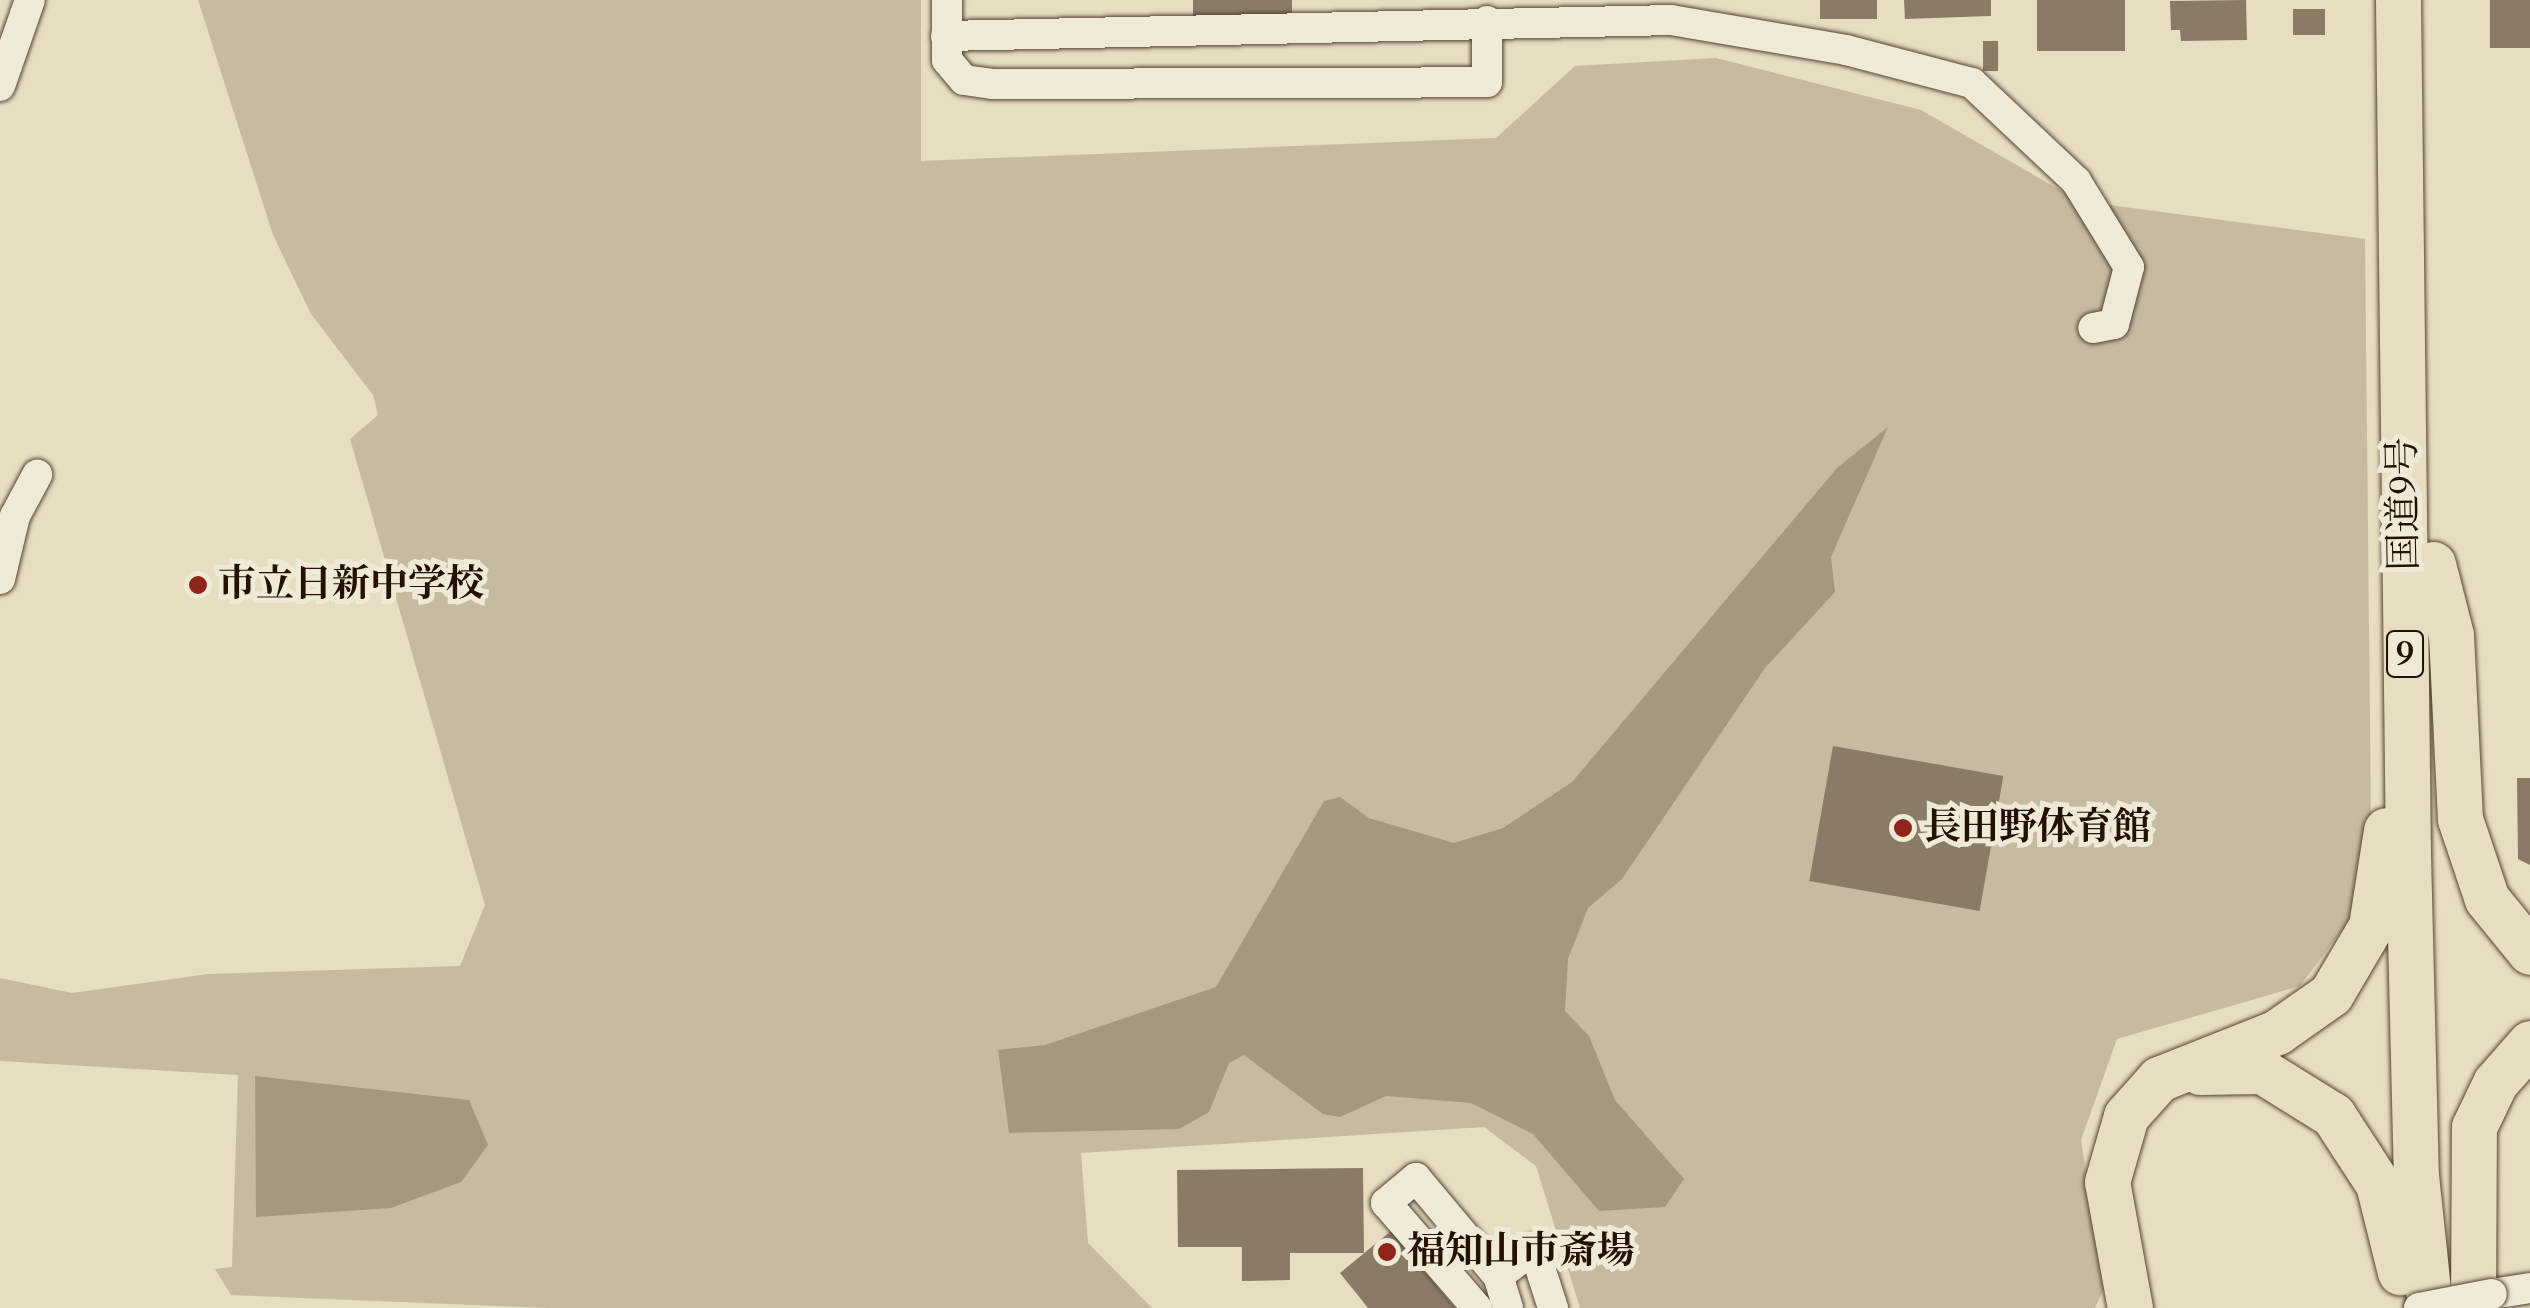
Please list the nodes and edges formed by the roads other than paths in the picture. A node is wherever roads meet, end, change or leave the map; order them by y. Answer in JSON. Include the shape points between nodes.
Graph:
{"nodes":[{"id":1,"x":30,"y":0,"type":"edge"},
{"id":2,"x":947,"y":0,"type":"edge"},
{"id":3,"x":2398,"y":0,"type":"edge"},
{"id":4,"x":2424,"y":0,"type":"edge"},
{"id":5,"x":1487,"y":21,"type":"junction"},
{"id":6,"x":946,"y":36,"type":"junction"},
{"id":7,"x":0,"y":86,"type":"edge"},
{"id":8,"x":2094,"y":328,"type":"dead end"},
{"id":9,"x":37,"y":475,"type":"dead end"},
{"id":10,"x":2432,"y":564,"type":"junction"},
{"id":11,"x":0,"y":580,"type":"edge"},
{"id":12,"x":2406,"y":710,"type":"junction"},
{"id":13,"x":2530,"y":952,"type":"edge"},
{"id":14,"x":2530,"y":1043,"type":"edge"},
{"id":15,"x":2159,"y":1080,"type":"junction"},
{"id":16,"x":1498,"y":1276,"type":"junction"},
{"id":17,"x":2530,"y":1288,"type":"edge"},
{"id":18,"x":2474,"y":1303,"type":"edge"},
{"id":19,"x":1477,"y":1308,"type":"edge"},
{"id":20,"x":1508,"y":1308,"type":"edge"},
{"id":21,"x":1553,"y":1308,"type":"edge"},
{"id":22,"x":2130,"y":1308,"type":"edge"},
{"id":23,"x":2406,"y":1308,"type":"edge"},
{"id":24,"x":2419,"y":1308,"type":"edge"},
{"id":25,"x":2430,"y":1308,"type":"edge"}],
"edges":[{"from":1,"to":7,"type":"street"},
{"from":2,"to":6,"type":"street"},
{"from":3,"to":12,"type":"highway","name":"国道9号","number":"9"},
{"from":4,"to":10,"type":"highway","name":"国道9号","number":"9"},
{"from":5,"to":6,"type":"street"},
{"from":5,"to":6,"type":"street","via":[[1487,82],[992,84],[964,80],[947,60]]},
{"from":5,"to":8,"type":"street","via":[[1671,20],[1972,83],[2076,182],[2129,266],[2114,324]]},
{"from":9,"to":11,"type":"street","via":[[15,516]]},
{"from":10,"to":13,"type":"highway","via":[[2451,635],[2467,845],[2487,899]]},
{"from":10,"to":18,"type":"highway","name":"国道9号","number":"9","via":[[2442,1170]]},
{"from":12,"to":15,"type":"highway","via":[[2371,926],[2348,972],[2307,1015]]},
{"from":12,"to":25,"type":"highway","name":"国道9号","number":"9","via":[[2416,1174]]},
{"from":14,"to":18,"type":"highway","via":[[2474,1127]]},
{"from":15,"to":22,"type":"highway","via":[[2126,1116],[2106,1182]]},
{"from":15,"to":23,"type":"highway","via":[[2262,1070],[2333,1115],[2378,1184]]},
{"from":16,"to":19,"type":"street","via":[[1416,1178],[1386,1203]]},
{"from":16,"to":20,"type":"street"},
{"from":16,"to":21,"type":"street","via":[[1534,1249]]},
{"from":17,"to":18,"type":"street"},
{"from":18,"to":24,"type":"street","bridge":true}]}
